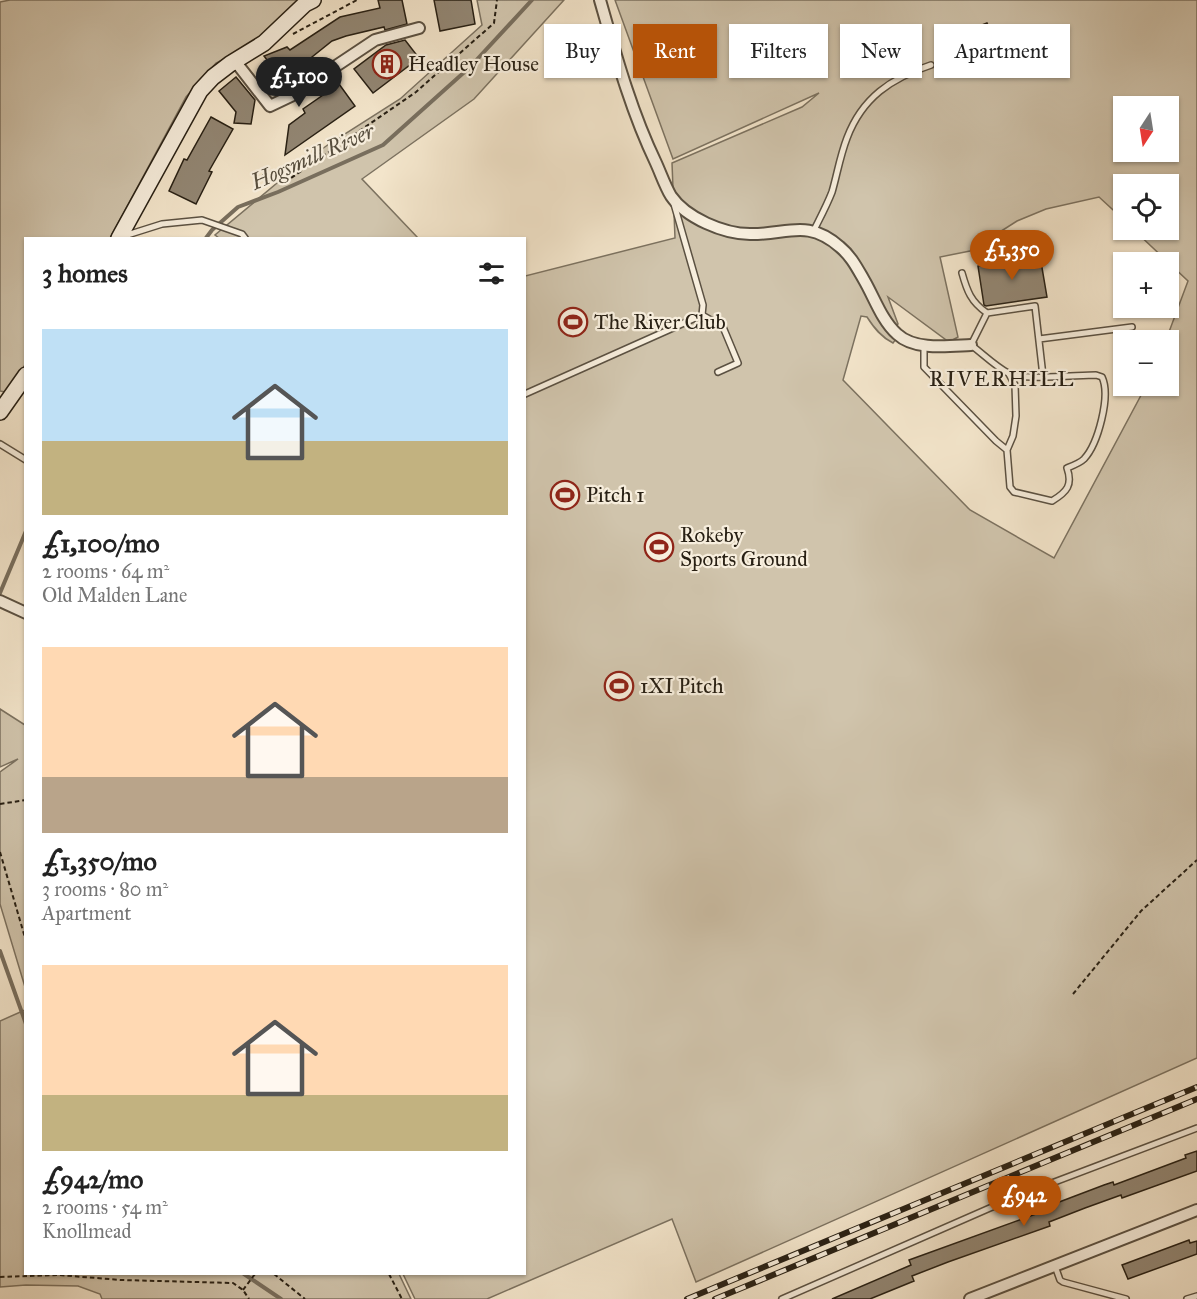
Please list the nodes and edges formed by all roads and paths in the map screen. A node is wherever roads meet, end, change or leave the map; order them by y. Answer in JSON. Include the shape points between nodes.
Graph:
{"nodes":[{"id":1,"x":313,"y":0,"type":"edge"},
{"id":2,"x":357,"y":0,"type":"edge"},
{"id":3,"x":497,"y":0,"type":"edge"},
{"id":4,"x":600,"y":0,"type":"edge"},
{"id":5,"x":419,"y":28,"type":"dead end"},
{"id":6,"x":291,"y":35,"type":"dead end"},
{"id":7,"x":235,"y":61,"type":"junction"},
{"id":8,"x":931,"y":64,"type":"dead end"},
{"id":9,"x":262,"y":174,"type":"dead end"},
{"id":10,"x":671,"y":197,"type":"junction"},
{"id":11,"x":814,"y":230,"type":"junction"},
{"id":12,"x":244,"y":236,"type":"edge"},
{"id":13,"x":120,"y":237,"type":"edge"},
{"id":14,"x":122,"y":237,"type":"edge"},
{"id":15,"x":962,"y":273,"type":"dead end"},
{"id":16,"x":987,"y":313,"type":"junction"},
{"id":17,"x":702,"y":315,"type":"junction"},
{"id":18,"x":1132,"y":327,"type":"dead end"},
{"id":19,"x":1039,"y":339,"type":"junction"},
{"id":20,"x":924,"y":345,"type":"junction"},
{"id":21,"x":971,"y":345,"type":"junction"},
{"id":22,"x":718,"y":372,"type":"dead end"},
{"id":23,"x":1010,"y":374,"type":"junction"},
{"id":24,"x":1043,"y":376,"type":"junction"},
{"id":25,"x":24,"y":378,"type":"edge"},
{"id":26,"x":526,"y":394,"type":"edge"},
{"id":27,"x":0,"y":412,"type":"edge"},
{"id":28,"x":0,"y":444,"type":"edge"},
{"id":29,"x":1007,"y":450,"type":"junction"},
{"id":30,"x":24,"y":459,"type":"edge"},
{"id":31,"x":3,"y":603,"type":"edge"},
{"id":32,"x":24,"y":612,"type":"edge"},
{"id":33,"x":24,"y":800,"type":"edge"},
{"id":34,"x":0,"y":804,"type":"edge"},
{"id":35,"x":0,"y":852,"type":"edge"},
{"id":36,"x":1197,"y":860,"type":"edge"},
{"id":37,"x":24,"y":934,"type":"edge"},
{"id":38,"x":1073,"y":994,"type":"dead end"},
{"id":39,"x":1197,"y":1128,"type":"edge"},
{"id":40,"x":1197,"y":1210,"type":"edge"},
{"id":41,"x":1055,"y":1266,"type":"junction"},
{"id":42,"x":254,"y":1275,"type":"edge"},
{"id":43,"x":275,"y":1275,"type":"edge"},
{"id":44,"x":390,"y":1275,"type":"edge"},
{"id":45,"x":0,"y":1277,"type":"edge"},
{"id":46,"x":999,"y":1287,"type":"junction"},
{"id":47,"x":244,"y":1288,"type":"junction"},
{"id":48,"x":1197,"y":1296,"type":"edge"},
{"id":49,"x":249,"y":1299,"type":"edge"},
{"id":50,"x":305,"y":1299,"type":"edge"},
{"id":51,"x":402,"y":1299,"type":"edge"},
{"id":52,"x":782,"y":1299,"type":"edge"},
{"id":53,"x":970,"y":1299,"type":"edge"},
{"id":54,"x":996,"y":1299,"type":"edge"},
{"id":55,"x":1126,"y":1299,"type":"edge"},
{"id":56,"x":1187,"y":1299,"type":"edge"}],
"edges":[{"from":1,"to":7,"type":"main road","via":[[264,43]]},
{"from":2,"to":6,"type":"path"},
{"from":3,"to":9,"type":"path","via":[[494,22],[416,92],[291,178],[272,179]]},
{"from":4,"to":10,"type":"street","via":[[622,81]]},
{"from":5,"to":7,"type":"street","via":[[375,40],[291,96],[270,105]]},
{"from":7,"to":13,"type":"main road","via":[[200,91]]},
{"from":8,"to":11,"type":"lane","via":[[898,77],[863,109],[847,138],[831,194]]},
{"from":10,"to":11,"type":"street","via":[[713,227],[751,234]]},
{"from":10,"to":17,"type":"lane","via":[[703,305]]},
{"from":11,"to":20,"type":"street","via":[[854,262],[897,335]]},
{"from":12,"to":14,"type":"lane","via":[[202,220],[162,224]]},
{"from":15,"to":16,"type":"lane","via":[[968,295]]},
{"from":16,"to":19,"type":"lane","via":[[1035,306]]},
{"from":16,"to":21,"type":"lane"},
{"from":17,"to":22,"type":"lane","via":[[723,327],[738,363]]},
{"from":17,"to":26,"type":"lane"},
{"from":18,"to":19,"type":"lane"},
{"from":19,"to":24,"type":"lane"},
{"from":20,"to":21,"type":"street"},
{"from":20,"to":29,"type":"lane","via":[[924,367]]},
{"from":21,"to":23,"type":"lane"},
{"from":23,"to":24,"type":"lane"},
{"from":23,"to":29,"type":"lane","via":[[1015,385],[1016,416]]},
{"from":24,"to":29,"type":"lane","via":[[1102,377],[1106,393],[1098,433],[1083,459],[1067,468],[1069,485],[1052,501],[1014,492],[1010,487]]},
{"from":25,"to":27,"type":"main road"},
{"from":28,"to":30,"type":"lane"},
{"from":31,"to":32,"type":"street"},
{"from":33,"to":34,"type":"path"},
{"from":35,"to":37,"type":"path"},
{"from":36,"to":38,"type":"path","via":[[1141,911]]},
{"from":39,"to":52,"type":"lane","via":[[1015,1197]]},
{"from":40,"to":41,"type":"street"},
{"from":41,"to":46,"type":"street"},
{"from":41,"to":55,"type":"lane","via":[[1064,1282]]},
{"from":42,"to":47,"type":"path"},
{"from":43,"to":50,"type":"path"},
{"from":44,"to":51,"type":"path"},
{"from":45,"to":47,"type":"path","via":[[59,1275],[233,1283]]},
{"from":46,"to":53,"type":"street"},
{"from":46,"to":54,"type":"street"},
{"from":47,"to":49,"type":"path"},
{"from":48,"to":56,"type":"lane"}]}
